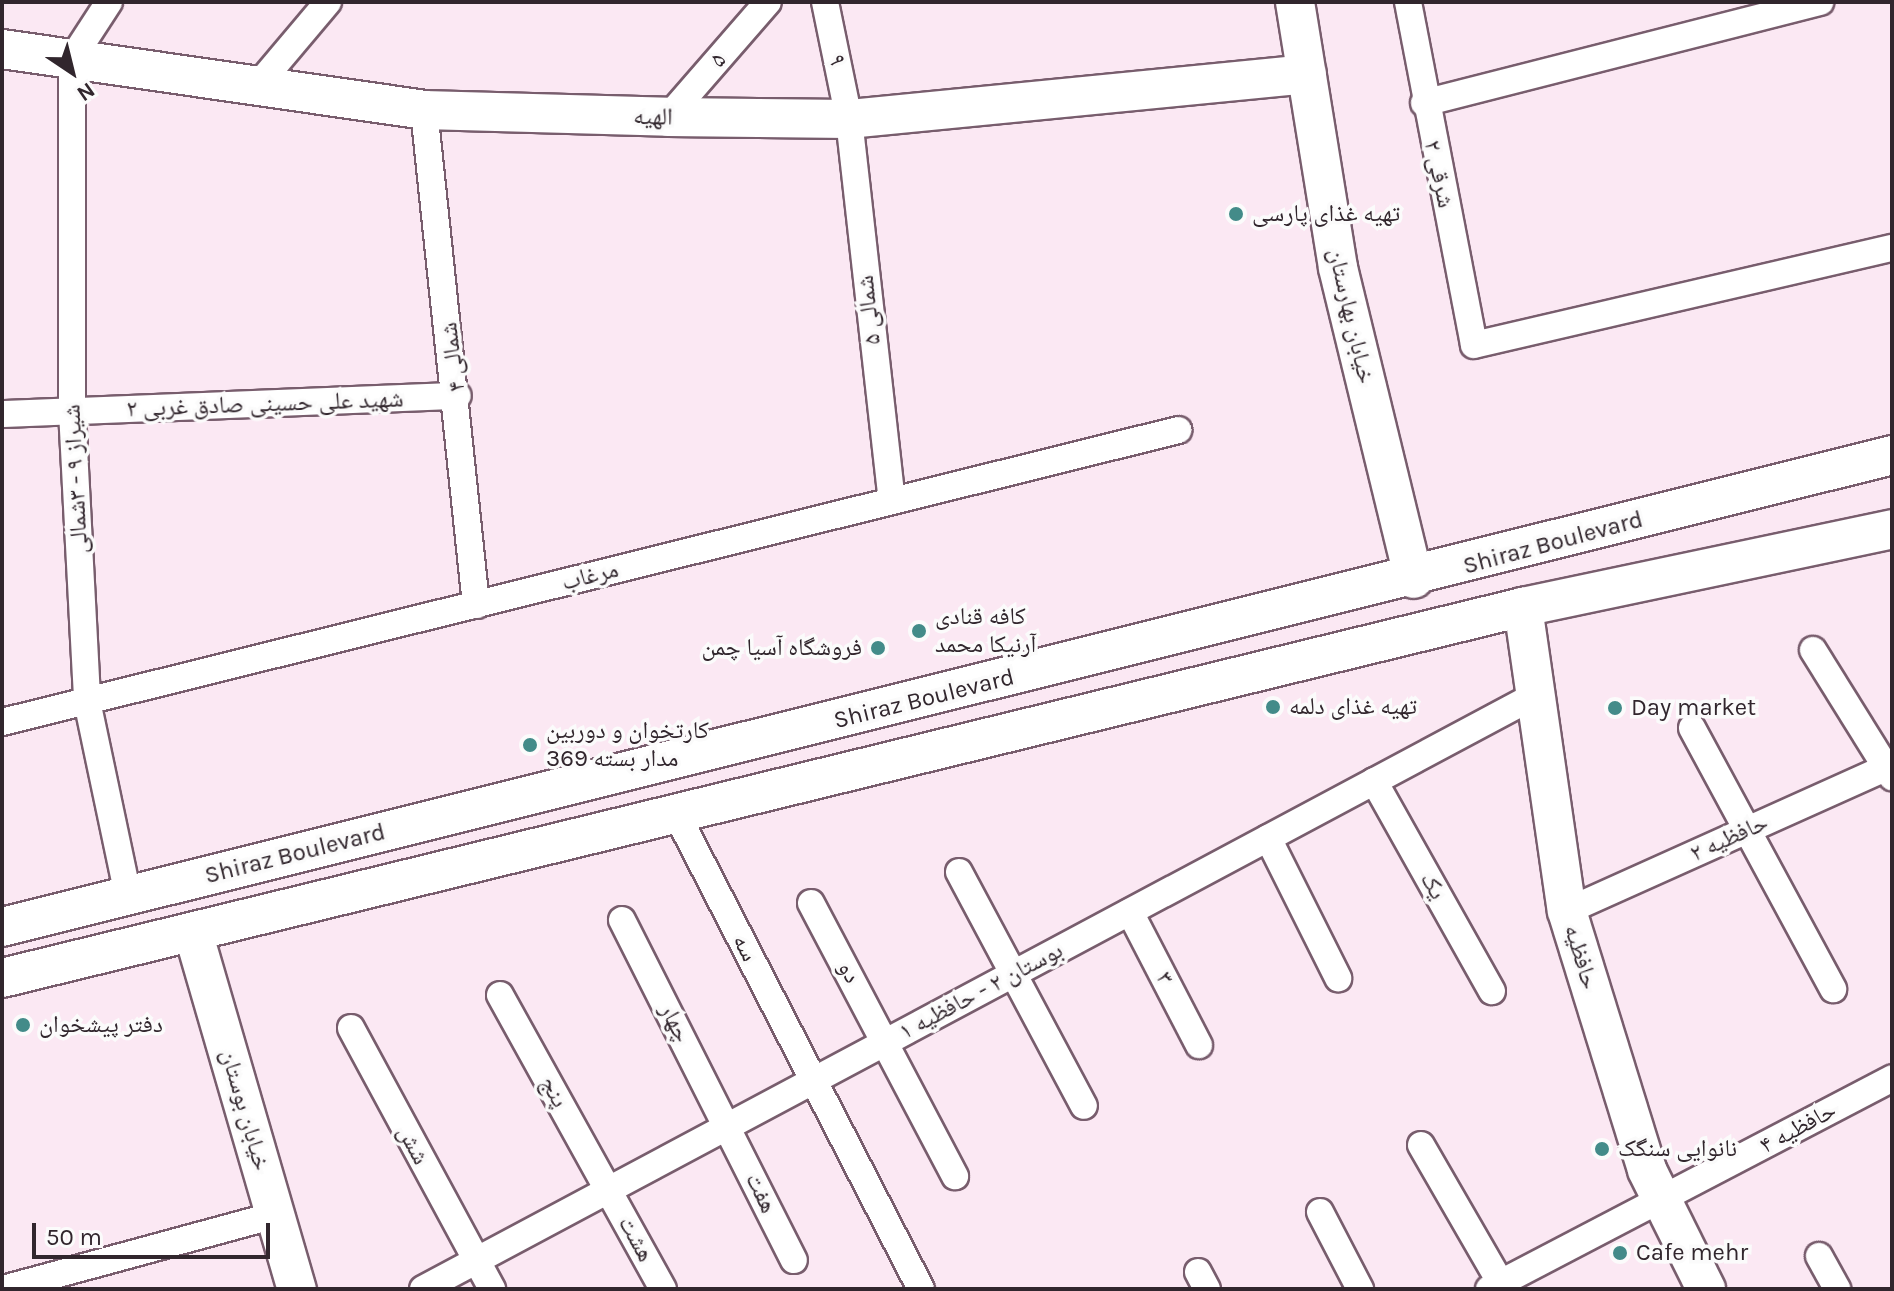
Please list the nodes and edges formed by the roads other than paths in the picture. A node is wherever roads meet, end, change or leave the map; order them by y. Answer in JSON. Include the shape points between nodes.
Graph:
{"nodes":[{"id":1,"x":109,"y":2,"type":"edge"},
{"id":2,"x":328,"y":2,"type":"edge"},
{"id":3,"x":768,"y":2,"type":"edge"},
{"id":4,"x":825,"y":2,"type":"edge"},
{"id":5,"x":1295,"y":2,"type":"edge"},
{"id":6,"x":1408,"y":2,"type":"edge"},
{"id":7,"x":1820,"y":2,"type":"edge"},
{"id":8,"x":2,"y":49,"type":"edge"},
{"id":9,"x":72,"y":59,"type":"junction"},
{"id":10,"x":1307,"y":74,"type":"junction"},
{"id":11,"x":259,"y":84,"type":"junction"},
{"id":12,"x":1424,"y":103,"type":"junction"},
{"id":13,"x":424,"y":110,"type":"junction"},
{"id":14,"x":668,"y":117,"type":"junction"},
{"id":15,"x":849,"y":119,"type":"junction"},
{"id":16,"x":1892,"y":248,"type":"edge"},
{"id":17,"x":458,"y":396,"type":"junction"},
{"id":18,"x":72,"y":411,"type":"junction"},
{"id":19,"x":2,"y":414,"type":"edge"},
{"id":20,"x":1178,"y":430,"type":"dead end"},
{"id":21,"x":1892,"y":455,"type":"edge"},
{"id":22,"x":892,"y":501,"type":"junction"},
{"id":23,"x":1892,"y":529,"type":"edge"},
{"id":24,"x":1414,"y":579,"type":"junction"},
{"id":25,"x":476,"y":605,"type":"junction"},
{"id":26,"x":1523,"y":607,"type":"junction"},
{"id":27,"x":1813,"y":650,"type":"dead end"},
{"id":28,"x":1538,"y":694,"type":"junction"},
{"id":29,"x":87,"y":701,"type":"junction"},
{"id":30,"x":2,"y":722,"type":"edge"},
{"id":31,"x":1692,"y":728,"type":"dead end"},
{"id":32,"x":1890,"y":770,"type":"edge"},
{"id":33,"x":1374,"y":781,"type":"junction"},
{"id":34,"x":677,"y":815,"type":"junction"},
{"id":35,"x":1751,"y":828,"type":"junction"},
{"id":36,"x":1268,"y":838,"type":"junction"},
{"id":37,"x":959,"y":872,"type":"dead end"},
{"id":38,"x":128,"y":896,"type":"junction"},
{"id":39,"x":811,"y":903,"type":"dead end"},
{"id":40,"x":1567,"y":911,"type":"junction"},
{"id":41,"x":1130,"y":912,"type":"junction"},
{"id":42,"x":622,"y":920,"type":"dead end"},
{"id":43,"x":2,"y":927,"type":"edge"},
{"id":44,"x":193,"y":932,"type":"junction"},
{"id":45,"x":1014,"y":973,"type":"junction"},
{"id":46,"x":2,"y":978,"type":"edge"},
{"id":47,"x":1338,"y":978,"type":"dead end"},
{"id":48,"x":1833,"y":989,"type":"dead end"},
{"id":49,"x":1492,"y":991,"type":"dead end"},
{"id":50,"x":500,"y":995,"type":"dead end"},
{"id":51,"x":351,"y":1028,"type":"dead end"},
{"id":52,"x":887,"y":1041,"type":"junction"},
{"id":53,"x":1199,"y":1045,"type":"dead end"},
{"id":54,"x":1892,"y":1078,"type":"edge"},
{"id":55,"x":813,"y":1081,"type":"junction"},
{"id":56,"x":1084,"y":1106,"type":"dead end"},
{"id":57,"x":728,"y":1126,"type":"junction"},
{"id":58,"x":1421,"y":1145,"type":"dead end"},
{"id":59,"x":955,"y":1176,"type":"dead end"},
{"id":60,"x":609,"y":1190,"type":"junction"},
{"id":61,"x":1662,"y":1200,"type":"junction"},
{"id":62,"x":1320,"y":1212,"type":"dead end"},
{"id":63,"x":276,"y":1215,"type":"junction"},
{"id":64,"x":1819,"y":1256,"type":"dead end"},
{"id":65,"x":794,"y":1260,"type":"dead end"},
{"id":66,"x":476,"y":1261,"type":"junction"},
{"id":67,"x":1498,"y":1287,"type":"edge"},
{"id":68,"x":3,"y":1289,"type":"edge"},
{"id":69,"x":297,"y":1289,"type":"edge"},
{"id":70,"x":423,"y":1289,"type":"edge"},
{"id":71,"x":492,"y":1289,"type":"edge"},
{"id":72,"x":663,"y":1289,"type":"edge"},
{"id":73,"x":921,"y":1289,"type":"edge"},
{"id":74,"x":1360,"y":1289,"type":"edge"},
{"id":75,"x":1706,"y":1289,"type":"edge"},
{"id":76,"x":1837,"y":1289,"type":"edge"}],
"edges":[{"from":1,"to":9,"type":"street"},
{"from":2,"to":11,"type":"street"},
{"from":3,"to":14,"type":"street","name":"۵"},
{"from":4,"to":15,"type":"street","name":"۹"},
{"from":5,"to":10,"type":"main road","name":"خیابان بهارستان"},
{"from":6,"to":12,"type":"street","name":"۲ شرقی"},
{"from":7,"to":12,"type":"street"},
{"from":8,"to":9,"type":"main road","name":"الهیه"},
{"from":9,"to":11,"type":"main road","name":"الهیه"},
{"from":9,"to":18,"type":"street","name":"شیراز ۹ - ۳شمالی"},
{"from":10,"to":15,"type":"main road","name":"الهیه"},
{"from":10,"to":24,"type":"main road","name":"خیابان بهارستان","via":[[1338,268]]},
{"from":11,"to":13,"type":"main road","name":"الهیه"},
{"from":12,"to":16,"type":"street","name":"۲ شرقی","via":[[1474,345]]},
{"from":13,"to":14,"type":"main road","name":"الهیه"},
{"from":13,"to":17,"type":"street","name":"۴ شمالی"},
{"from":14,"to":15,"type":"main road","name":"الهیه"},
{"from":15,"to":22,"type":"street","name":"۵ شمالی"},
{"from":17,"to":18,"type":"street","name":"شهید علی حسینی صادق غربی ۲"},
{"from":17,"to":25,"type":"street","name":"۴ شمالی"},
{"from":18,"to":19,"type":"street","name":"شهید علی حسینی صادق غربی ۲"},
{"from":18,"to":29,"type":"street","name":"شیراز ۹ - ۳شمالی"},
{"from":20,"to":22,"type":"street","name":"مرغاب"},
{"from":21,"to":24,"type":"main road","name":"Shiraz Boulevard"},
{"from":22,"to":25,"type":"street","name":"مرغاب"},
{"from":23,"to":26,"type":"main road"},
{"from":24,"to":38,"type":"main road","name":"Shiraz Boulevard"},
{"from":25,"to":29,"type":"street","name":"مرغاب"},
{"from":26,"to":28,"type":"main road","name":"حافظیه"},
{"from":26,"to":34,"type":"main road"},
{"from":27,"to":32,"type":"street"},
{"from":28,"to":33,"type":"street","name":"بوستان ۲ - حافظیه ۱"},
{"from":28,"to":40,"type":"main road","name":"حافظیه"},
{"from":29,"to":30,"type":"street","name":"مرغاب"},
{"from":29,"to":38,"type":"street","name":"شیراز ۹ - ۳شمالی"},
{"from":31,"to":35,"type":"street"},
{"from":32,"to":35,"type":"street","name":"حافظیه ۲"},
{"from":33,"to":36,"type":"street","name":"بوستان ۲ - حافظیه ۱"},
{"from":33,"to":49,"type":"street","name":"یک"},
{"from":34,"to":44,"type":"main road"},
{"from":34,"to":55,"type":"street","name":"سه"},
{"from":35,"to":40,"type":"street","name":"حافظیه ۲"},
{"from":35,"to":48,"type":"street"},
{"from":36,"to":41,"type":"street","name":"بوستان ۲ - حافظیه ۱"},
{"from":36,"to":47,"type":"street"},
{"from":37,"to":45,"type":"street"},
{"from":38,"to":43,"type":"main road","name":"Shiraz Boulevard"},
{"from":39,"to":52,"type":"street","name":"دو"},
{"from":40,"to":61,"type":"main road","name":"حافظیه"},
{"from":41,"to":45,"type":"street","name":"بوستان ۲ - حافظیه ۱"},
{"from":41,"to":53,"type":"street","name":"۳"},
{"from":42,"to":57,"type":"street","name":"چهار"},
{"from":44,"to":46,"type":"main road"},
{"from":44,"to":63,"type":"main road","name":"خیابان بوستان"},
{"from":45,"to":52,"type":"street","name":"بوستان ۲ - حافظیه ۱"},
{"from":45,"to":56,"type":"street"},
{"from":50,"to":60,"type":"street","name":"پنج"},
{"from":51,"to":66,"type":"street","name":"شش"},
{"from":52,"to":55,"type":"street","name":"بوستان ۲ - حافظیه ۱"},
{"from":52,"to":59,"type":"street"},
{"from":54,"to":61,"type":"street","name":"حافظیه ۴"},
{"from":55,"to":57,"type":"street","name":"بوستان ۲ - حافظیه ۱"},
{"from":55,"to":73,"type":"street"},
{"from":57,"to":60,"type":"street","name":"بوستان ۲ - حافظیه ۱"},
{"from":57,"to":65,"type":"street","name":"هفت"},
{"from":58,"to":67,"type":"street"},
{"from":60,"to":66,"type":"street","name":"بوستان ۲ - حافظیه ۱"},
{"from":60,"to":72,"type":"street","name":"هشت"},
{"from":61,"to":67,"type":"street","name":"حافظیه ۴"},
{"from":61,"to":75,"type":"main road","name":"حافظیه"},
{"from":62,"to":74,"type":"street"},
{"from":63,"to":68,"type":"street"},
{"from":63,"to":69,"type":"main road","name":"خیابان بوستان"},
{"from":64,"to":76,"type":"street"},
{"from":66,"to":70,"type":"street","name":"بوستان ۲ - حافظیه ۱"},
{"from":66,"to":71,"type":"street","name":"شش"}]}
